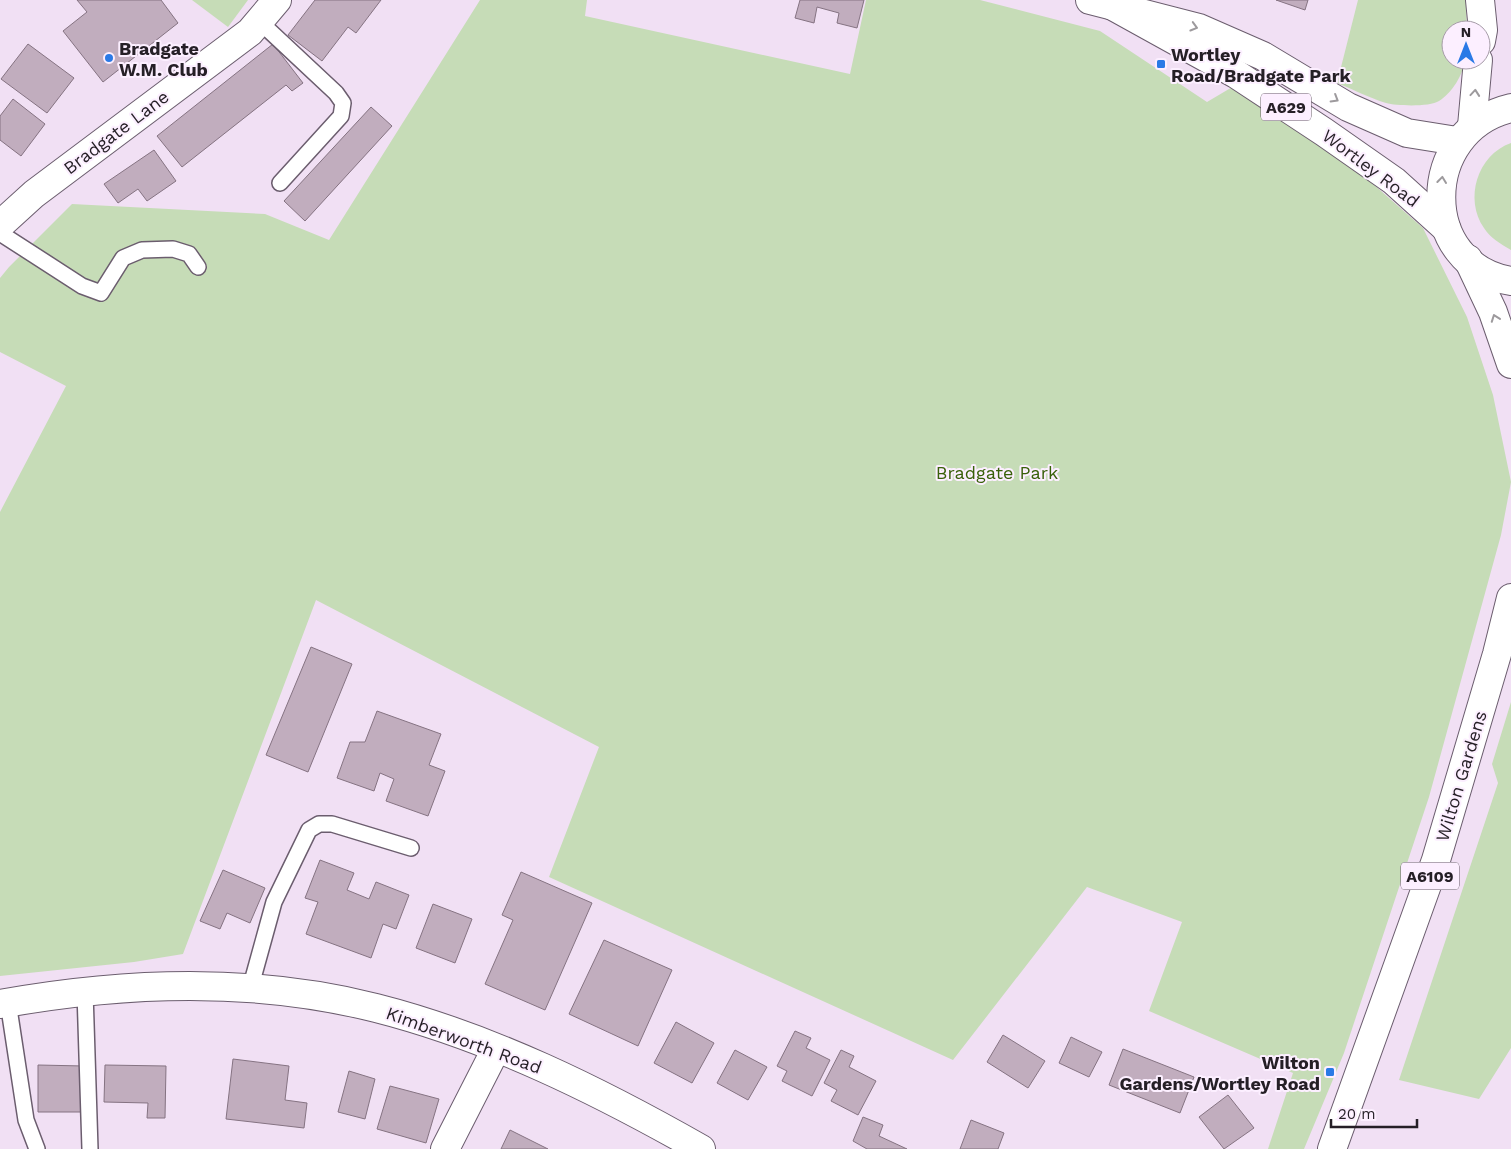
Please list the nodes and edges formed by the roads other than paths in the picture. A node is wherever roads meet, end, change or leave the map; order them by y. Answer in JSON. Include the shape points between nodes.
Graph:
{"nodes":[{"id":1,"x":277,"y":0,"type":"edge"},
{"id":2,"x":1480,"y":0,"type":"edge"},
{"id":3,"x":1102,"y":3,"type":"edge"},
{"id":4,"x":1482,"y":20,"type":"edge"},
{"id":5,"x":259,"y":21,"type":"junction"},
{"id":6,"x":1476,"y":70,"type":"edge"},
{"id":7,"x":1511,"y":108,"type":"edge"},
{"id":8,"x":1465,"y":134,"type":"junction"},
{"id":9,"x":280,"y":183,"type":"dead end"},
{"id":10,"x":0,"y":225,"type":"edge"},
{"id":11,"x":1446,"y":228,"type":"junction"},
{"id":12,"x":0,"y":233,"type":"edge"},
{"id":13,"x":1467,"y":259,"type":"junction"},
{"id":14,"x":198,"y":267,"type":"dead end"},
{"id":15,"x":1511,"y":281,"type":"edge"},
{"id":16,"x":1511,"y":364,"type":"edge"},
{"id":17,"x":1511,"y":598,"type":"edge"},
{"id":18,"x":411,"y":848,"type":"dead end"},
{"id":19,"x":250,"y":989,"type":"junction"},
{"id":20,"x":85,"y":992,"type":"junction"},
{"id":21,"x":4,"y":1003,"type":"edge"},
{"id":22,"x":496,"y":1049,"type":"junction"},
{"id":23,"x":37,"y":1149,"type":"edge"},
{"id":24,"x":90,"y":1149,"type":"edge"},
{"id":25,"x":445,"y":1149,"type":"edge"},
{"id":26,"x":701,"y":1149,"type":"edge"},
{"id":27,"x":1332,"y":1149,"type":"edge"}],
"edges":[{"from":1,"to":5,"type":"main road","name":"Bradgate Lane"},
{"from":2,"to":4,"type":"main road"},
{"from":3,"to":8,"type":"main road","name":"Wortley Road","number":"A629","one_way":true,"via":[[1199,28],[1263,56],[1348,107],[1407,133]]},
{"from":3,"to":11,"type":"main road","name":"Wortley Road","number":"A629","via":[[1236,74],[1394,180]]},
{"from":5,"to":9,"type":"lane","via":[[343,103],[341,116]]},
{"from":5,"to":10,"type":"main road","name":"Bradgate Lane","via":[[218,57],[34,194]]},
{"from":8,"to":6,"type":"main road","one_way":true},
{"from":7,"to":8,"type":"main road","via":[[1496,112]]},
{"from":11,"to":8,"type":"main road","number":"A629","one_way":true,"via":[[1440,198],[1444,168]]},
{"from":11,"to":13,"type":"main road","number":"A629"},
{"from":12,"to":14,"type":"lane","via":[[82,286],[101,293],[124,258],[142,250],[173,249],[188,254]]},
{"from":13,"to":15,"type":"main road","number":"A629","via":[[1484,272]]},
{"from":16,"to":13,"type":"main road","one_way":true,"via":[[1494,312]]},
{"from":17,"to":27,"type":"main road","name":"Wilton Gardens","number":"A6109","via":[[1436,860]]},
{"from":18,"to":19,"type":"lane","via":[[332,824],[319,824],[309,830],[274,902]]},
{"from":19,"to":20,"type":"main road","name":"Kimberworth Road","via":[[176,986]]},
{"from":19,"to":22,"type":"main road","name":"Kimberworth Road","via":[[328,998],[376,1008]]},
{"from":20,"to":21,"type":"main road","name":"Kimberworth Road"},
{"from":20,"to":24,"type":"lane"},
{"from":21,"to":23,"type":"lane","via":[[26,1120]]},
{"from":22,"to":25,"type":"main road"},
{"from":22,"to":26,"type":"main road","name":"Kimberworth Road","via":[[583,1086]]}]}
